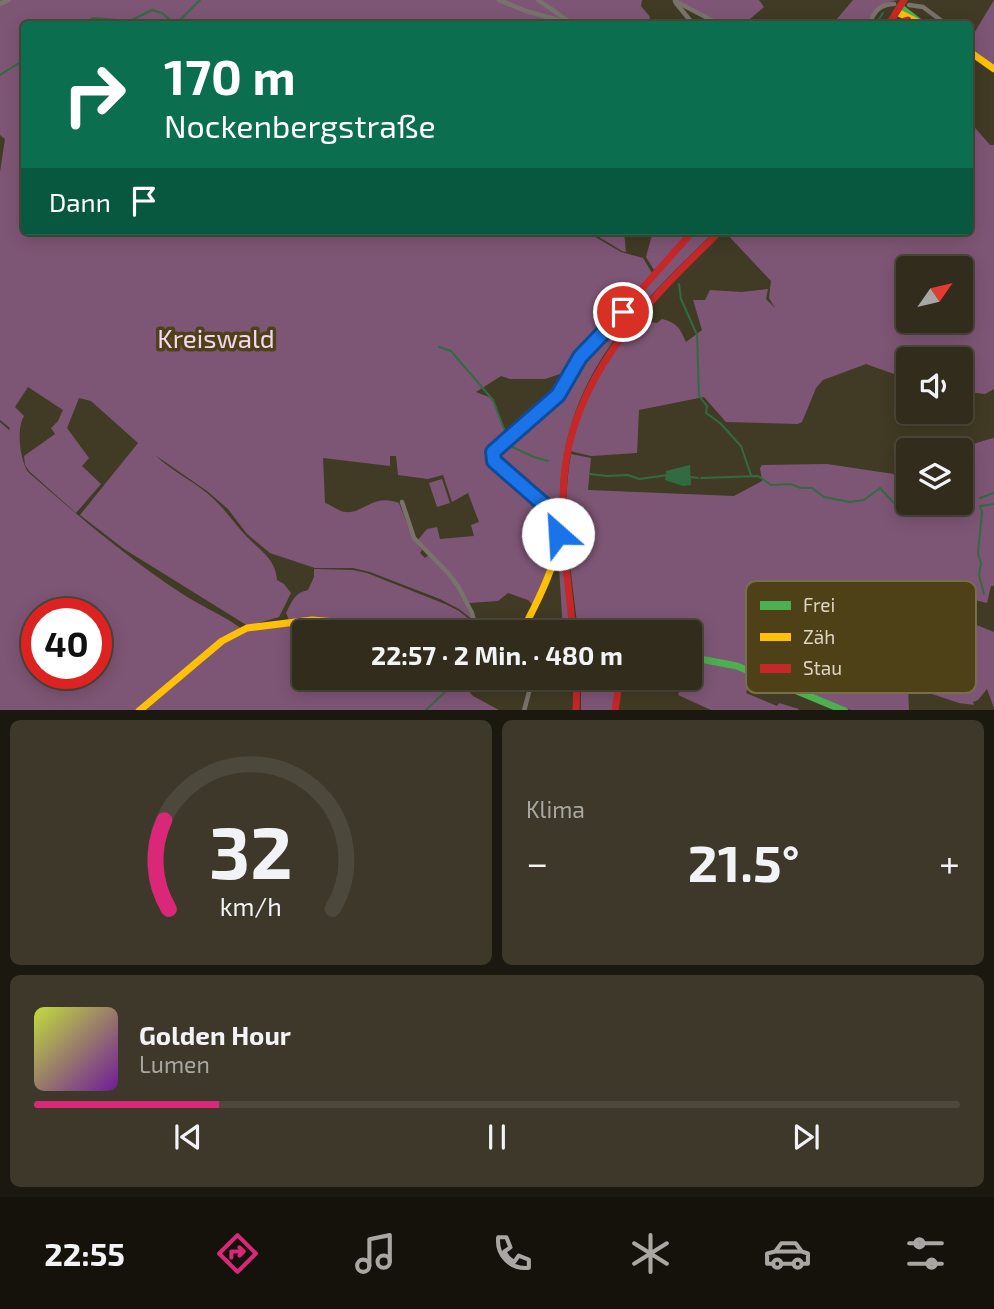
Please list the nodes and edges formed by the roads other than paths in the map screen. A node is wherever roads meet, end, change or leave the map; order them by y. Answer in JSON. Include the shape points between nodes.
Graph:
{"nodes":[{"id":1,"x":9,"y":0,"type":"edge"},
{"id":2,"x":499,"y":0,"type":"edge"},
{"id":3,"x":538,"y":0,"type":"edge"},
{"id":4,"x":675,"y":1,"type":"edge"},
{"id":5,"x":0,"y":4,"type":"edge"},
{"id":6,"x":901,"y":6,"type":"edge"},
{"id":7,"x":908,"y":20,"type":"junction"},
{"id":8,"x":564,"y":21,"type":"edge"},
{"id":9,"x":569,"y":21,"type":"edge"},
{"id":10,"x":690,"y":21,"type":"edge"},
{"id":11,"x":713,"y":21,"type":"edge"},
{"id":12,"x":872,"y":21,"type":"edge"},
{"id":13,"x":891,"y":21,"type":"edge"},
{"id":14,"x":905,"y":21,"type":"edge"},
{"id":15,"x":911,"y":21,"type":"edge"},
{"id":16,"x":918,"y":21,"type":"edge"},
{"id":17,"x":942,"y":21,"type":"edge"},
{"id":18,"x":973,"y":54,"type":"edge"},
{"id":19,"x":994,"y":69,"type":"edge"},
{"id":20,"x":689,"y":235,"type":"edge"},
{"id":21,"x":716,"y":235,"type":"edge"},
{"id":22,"x":402,"y":502,"type":"dead end"},
{"id":23,"x":474,"y":620,"type":"edge"},
{"id":24,"x":527,"y":620,"type":"edge"},
{"id":25,"x":572,"y":620,"type":"edge"},
{"id":26,"x":292,"y":622,"type":"edge"},
{"id":27,"x":702,"y":659,"type":"edge"},
{"id":28,"x":746,"y":670,"type":"edge"},
{"id":29,"x":529,"y":690,"type":"edge"},
{"id":30,"x":577,"y":690,"type":"edge"},
{"id":31,"x":618,"y":690,"type":"edge"},
{"id":32,"x":803,"y":693,"type":"edge"},
{"id":33,"x":139,"y":710,"type":"edge"},
{"id":34,"x":524,"y":710,"type":"edge"},
{"id":35,"x":576,"y":710,"type":"edge"},
{"id":36,"x":615,"y":710,"type":"edge"},
{"id":37,"x":845,"y":710,"type":"edge"}],
"edges":[{"from":1,"to":5,"type":"street"},
{"from":2,"to":8,"type":"street"},
{"from":3,"to":9,"type":"street"},
{"from":4,"to":10,"type":"street"},
{"from":4,"to":11,"type":"street"},
{"from":6,"to":7,"type":"street"},
{"from":6,"to":12,"type":"street","via":[[883,5]]},
{"from":6,"to":13,"type":"street"},
{"from":6,"to":16,"type":"street"},
{"from":6,"to":17,"type":"street","via":[[922,7]]},
{"from":7,"to":14,"type":"street"},
{"from":7,"to":15,"type":"street"},
{"from":18,"to":19,"type":"street"},
{"from":20,"to":24,"type":"street","via":[[580,357],[558,395],[493,452],[494,461],[548,508],[558,534],[552,563]]},
{"from":21,"to":25,"type":"street","via":[[659,291],[608,352],[576,414],[563,501]]},
{"from":22,"to":23,"type":"street","via":[[412,536],[458,586]]},
{"from":26,"to":33,"type":"street","via":[[247,628],[222,641]]},
{"from":27,"to":28,"type":"street"},
{"from":29,"to":34,"type":"street"},
{"from":30,"to":35,"type":"street"},
{"from":31,"to":36,"type":"street"},
{"from":32,"to":37,"type":"street"}]}
